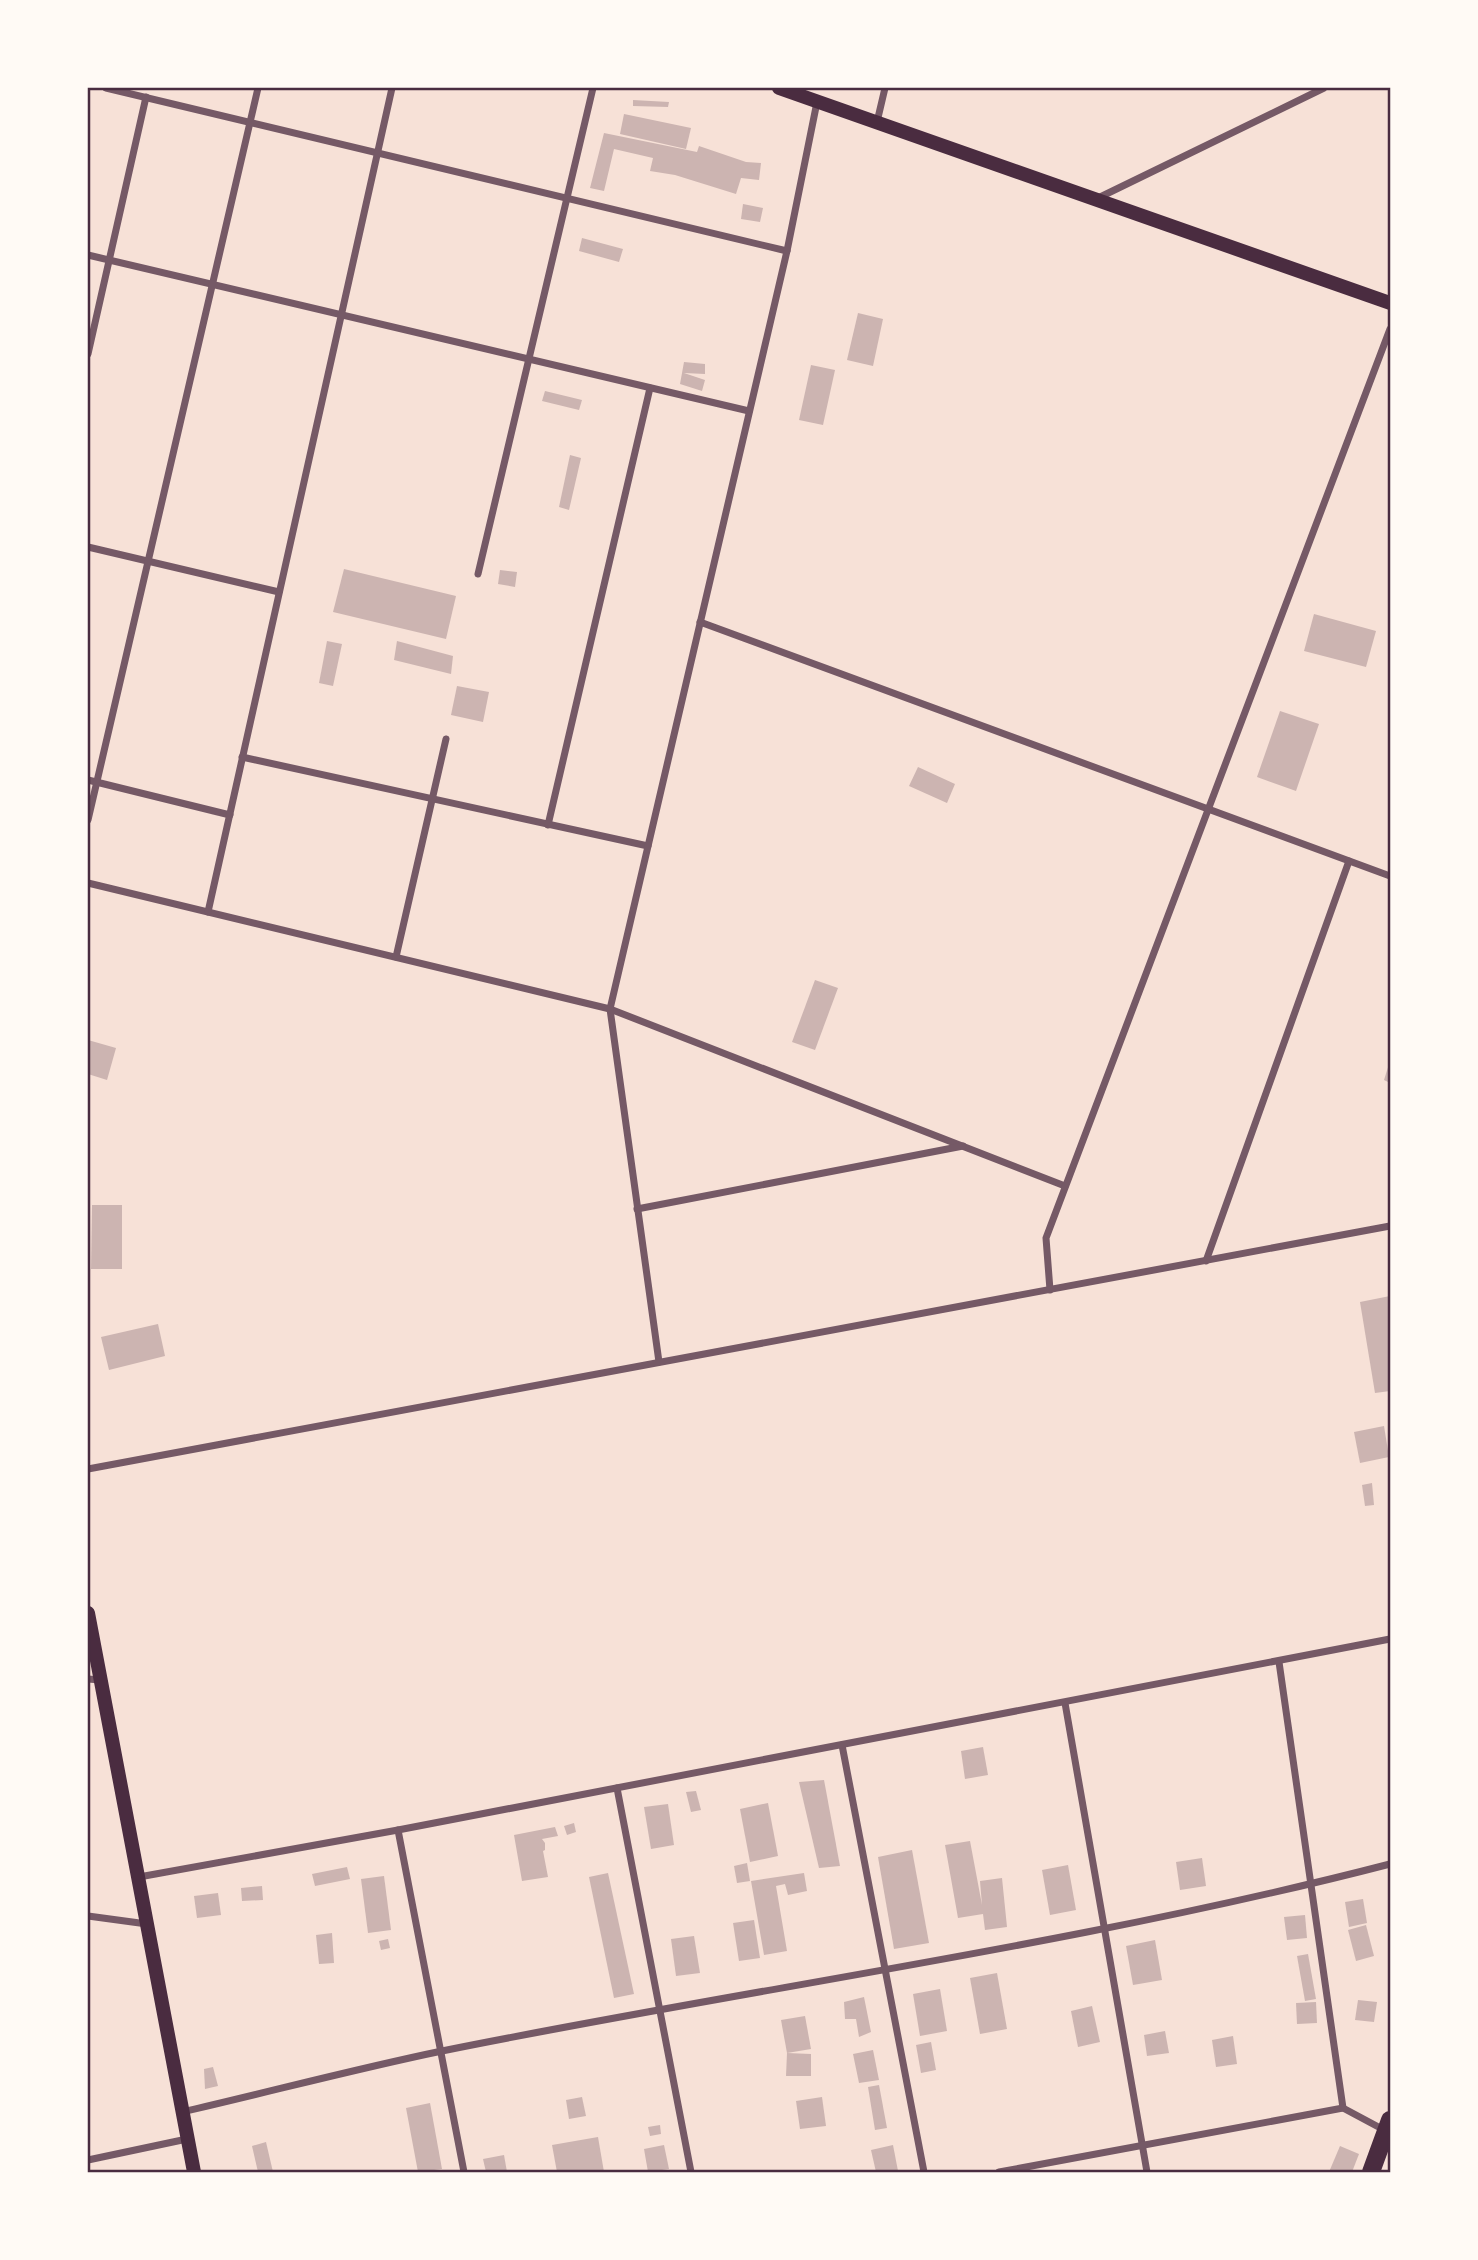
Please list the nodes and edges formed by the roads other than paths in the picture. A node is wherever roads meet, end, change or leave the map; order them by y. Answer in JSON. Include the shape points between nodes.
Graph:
{"nodes":[{"id":1,"x":106,"y":88,"type":"edge"},
{"id":2,"x":258,"y":88,"type":"edge"},
{"id":3,"x":391,"y":88,"type":"edge"},
{"id":4,"x":593,"y":88,"type":"edge"},
{"id":5,"x":779,"y":88,"type":"edge"},
{"id":6,"x":885,"y":88,"type":"edge"},
{"id":7,"x":1324,"y":88,"type":"edge"},
{"id":8,"x":146,"y":97,"type":"junction"},
{"id":9,"x":817,"y":101,"type":"junction"},
{"id":10,"x":250,"y":122,"type":"junction"},
{"id":11,"x":877,"y":122,"type":"junction"},
{"id":12,"x":377,"y":153,"type":"junction"},
{"id":13,"x":567,"y":198,"type":"junction"},
{"id":14,"x":1095,"y":199,"type":"junction"},
{"id":15,"x":787,"y":251,"type":"junction"},
{"id":16,"x":88,"y":255,"type":"edge"},
{"id":17,"x":109,"y":260,"type":"junction"},
{"id":18,"x":212,"y":284,"type":"junction"},
{"id":19,"x":1391,"y":303,"type":"edge"},
{"id":20,"x":341,"y":315,"type":"junction"},
{"id":21,"x":1391,"y":329,"type":"edge"},
{"id":22,"x":88,"y":354,"type":"edge"},
{"id":23,"x":529,"y":359,"type":"junction"},
{"id":24,"x":650,"y":388,"type":"junction"},
{"id":25,"x":749,"y":411,"type":"junction"},
{"id":26,"x":88,"y":547,"type":"edge"},
{"id":27,"x":148,"y":561,"type":"junction"},
{"id":28,"x":478,"y":574,"type":"dead end"},
{"id":29,"x":279,"y":592,"type":"junction"},
{"id":30,"x":700,"y":622,"type":"junction"},
{"id":31,"x":446,"y":739,"type":"dead end"},
{"id":32,"x":242,"y":757,"type":"junction"},
{"id":33,"x":88,"y":779,"type":"edge"},
{"id":34,"x":96,"y":782,"type":"junction"},
{"id":35,"x":432,"y":799,"type":"junction"},
{"id":36,"x":1209,"y":808,"type":"junction"},
{"id":37,"x":230,"y":815,"type":"junction"},
{"id":38,"x":88,"y":820,"type":"edge"},
{"id":39,"x":548,"y":825,"type":"junction"},
{"id":40,"x":648,"y":846,"type":"junction"},
{"id":41,"x":1349,"y":861,"type":"junction"},
{"id":42,"x":1391,"y":876,"type":"edge"},
{"id":43,"x":88,"y":883,"type":"edge"},
{"id":44,"x":208,"y":912,"type":"junction"},
{"id":45,"x":396,"y":957,"type":"junction"},
{"id":46,"x":610,"y":1009,"type":"junction"},
{"id":47,"x":963,"y":1146,"type":"junction"},
{"id":48,"x":1065,"y":1186,"type":"junction"},
{"id":49,"x":638,"y":1209,"type":"junction"},
{"id":50,"x":1391,"y":1226,"type":"edge"},
{"id":51,"x":1206,"y":1261,"type":"junction"},
{"id":52,"x":1050,"y":1290,"type":"junction"},
{"id":53,"x":659,"y":1362,"type":"junction"},
{"id":54,"x":88,"y":1469,"type":"edge"},
{"id":55,"x":88,"y":1613,"type":"edge"},
{"id":56,"x":1391,"y":1639,"type":"edge"},
{"id":57,"x":1279,"y":1662,"type":"junction"},
{"id":58,"x":94,"y":1679,"type":"edge"},
{"id":59,"x":1065,"y":1703,"type":"junction"},
{"id":60,"x":842,"y":1745,"type":"junction"},
{"id":61,"x":617,"y":1788,"type":"junction"},
{"id":62,"x":398,"y":1830,"type":"junction"},
{"id":63,"x":1391,"y":1864,"type":"edge"},
{"id":64,"x":138,"y":1877,"type":"junction"},
{"id":65,"x":1311,"y":1885,"type":"junction"},
{"id":66,"x":88,"y":1916,"type":"edge"},
{"id":67,"x":147,"y":1924,"type":"junction"},
{"id":68,"x":1104,"y":1929,"type":"junction"},
{"id":69,"x":886,"y":1972,"type":"junction"},
{"id":70,"x":660,"y":2011,"type":"junction"},
{"id":71,"x":440,"y":2052,"type":"junction"},
{"id":72,"x":1343,"y":2108,"type":"junction"},
{"id":73,"x":182,"y":2112,"type":"junction"},
{"id":74,"x":1389,"y":2128,"type":"edge"},
{"id":75,"x":187,"y":2139,"type":"junction"},
{"id":76,"x":1143,"y":2144,"type":"junction"},
{"id":77,"x":88,"y":2160,"type":"edge"},
{"id":78,"x":194,"y":2172,"type":"edge"},
{"id":79,"x":464,"y":2172,"type":"edge"},
{"id":80,"x":691,"y":2172,"type":"edge"},
{"id":81,"x":924,"y":2172,"type":"edge"},
{"id":82,"x":999,"y":2172,"type":"edge"},
{"id":83,"x":1147,"y":2172,"type":"edge"},
{"id":84,"x":1371,"y":2172,"type":"edge"}],
"edges":[{"from":1,"to":8,"type":"street"},
{"from":2,"to":10,"type":"street"},
{"from":3,"to":12,"type":"street"},
{"from":4,"to":13,"type":"street"},
{"from":5,"to":9,"type":"main road"},
{"from":6,"to":11,"type":"street"},
{"from":7,"to":14,"type":"street"},
{"from":8,"to":10,"type":"street"},
{"from":8,"to":17,"type":"street"},
{"from":9,"to":11,"type":"main road"},
{"from":9,"to":15,"type":"street"},
{"from":10,"to":12,"type":"street"},
{"from":10,"to":18,"type":"street"},
{"from":11,"to":14,"type":"main road"},
{"from":12,"to":13,"type":"street"},
{"from":12,"to":20,"type":"street"},
{"from":13,"to":15,"type":"street"},
{"from":13,"to":23,"type":"street"},
{"from":14,"to":19,"type":"main road"},
{"from":15,"to":25,"type":"street"},
{"from":16,"to":17,"type":"street"},
{"from":17,"to":18,"type":"street"},
{"from":17,"to":22,"type":"street"},
{"from":18,"to":20,"type":"street"},
{"from":18,"to":27,"type":"street"},
{"from":20,"to":23,"type":"street"},
{"from":20,"to":29,"type":"street"},
{"from":21,"to":36,"type":"street"},
{"from":23,"to":24,"type":"street"},
{"from":23,"to":28,"type":"street"},
{"from":24,"to":25,"type":"street"},
{"from":24,"to":39,"type":"street"},
{"from":25,"to":30,"type":"street"},
{"from":26,"to":27,"type":"street"},
{"from":27,"to":29,"type":"street"},
{"from":27,"to":34,"type":"street"},
{"from":29,"to":32,"type":"street"},
{"from":30,"to":36,"type":"street"},
{"from":30,"to":40,"type":"street"},
{"from":31,"to":35,"type":"street"},
{"from":32,"to":35,"type":"street"},
{"from":32,"to":37,"type":"street"},
{"from":33,"to":34,"type":"street"},
{"from":34,"to":37,"type":"street"},
{"from":34,"to":38,"type":"street"},
{"from":35,"to":39,"type":"street"},
{"from":35,"to":45,"type":"street"},
{"from":36,"to":41,"type":"street"},
{"from":36,"to":48,"type":"street"},
{"from":37,"to":44,"type":"street"},
{"from":39,"to":40,"type":"street"},
{"from":40,"to":46,"type":"street"},
{"from":41,"to":42,"type":"street"},
{"from":41,"to":51,"type":"street"},
{"from":43,"to":44,"type":"street"},
{"from":44,"to":45,"type":"street"},
{"from":45,"to":46,"type":"street"},
{"from":46,"to":47,"type":"street"},
{"from":46,"to":49,"type":"street"},
{"from":47,"to":48,"type":"street"},
{"from":47,"to":49,"type":"street"},
{"from":48,"to":52,"type":"street","via":[[1046,1238]]},
{"from":49,"to":53,"type":"street"},
{"from":50,"to":51,"type":"street"},
{"from":51,"to":52,"type":"street"},
{"from":52,"to":53,"type":"street"},
{"from":53,"to":54,"type":"street"},
{"from":55,"to":58,"type":"main road"},
{"from":56,"to":57,"type":"street"},
{"from":57,"to":59,"type":"street"},
{"from":57,"to":65,"type":"street"},
{"from":58,"to":64,"type":"main road"},
{"from":59,"to":60,"type":"street"},
{"from":59,"to":68,"type":"street"},
{"from":60,"to":61,"type":"street"},
{"from":60,"to":69,"type":"street"},
{"from":61,"to":62,"type":"street"},
{"from":61,"to":70,"type":"street"},
{"from":62,"to":64,"type":"street"},
{"from":62,"to":71,"type":"street"},
{"from":63,"to":65,"type":"street"},
{"from":64,"to":67,"type":"main road"},
{"from":65,"to":68,"type":"street"},
{"from":65,"to":72,"type":"street"},
{"from":66,"to":67,"type":"street"},
{"from":67,"to":73,"type":"main road"},
{"from":68,"to":69,"type":"street"},
{"from":68,"to":76,"type":"street"},
{"from":69,"to":70,"type":"street"},
{"from":69,"to":81,"type":"street"},
{"from":70,"to":71,"type":"street"},
{"from":70,"to":80,"type":"street"},
{"from":71,"to":73,"type":"street"},
{"from":71,"to":79,"type":"street"},
{"from":72,"to":74,"type":"street"},
{"from":72,"to":76,"type":"street"},
{"from":73,"to":75,"type":"main road"},
{"from":74,"to":84,"type":"main road"},
{"from":75,"to":77,"type":"street"},
{"from":75,"to":78,"type":"main road"},
{"from":76,"to":82,"type":"street"},
{"from":76,"to":83,"type":"street"}]}
